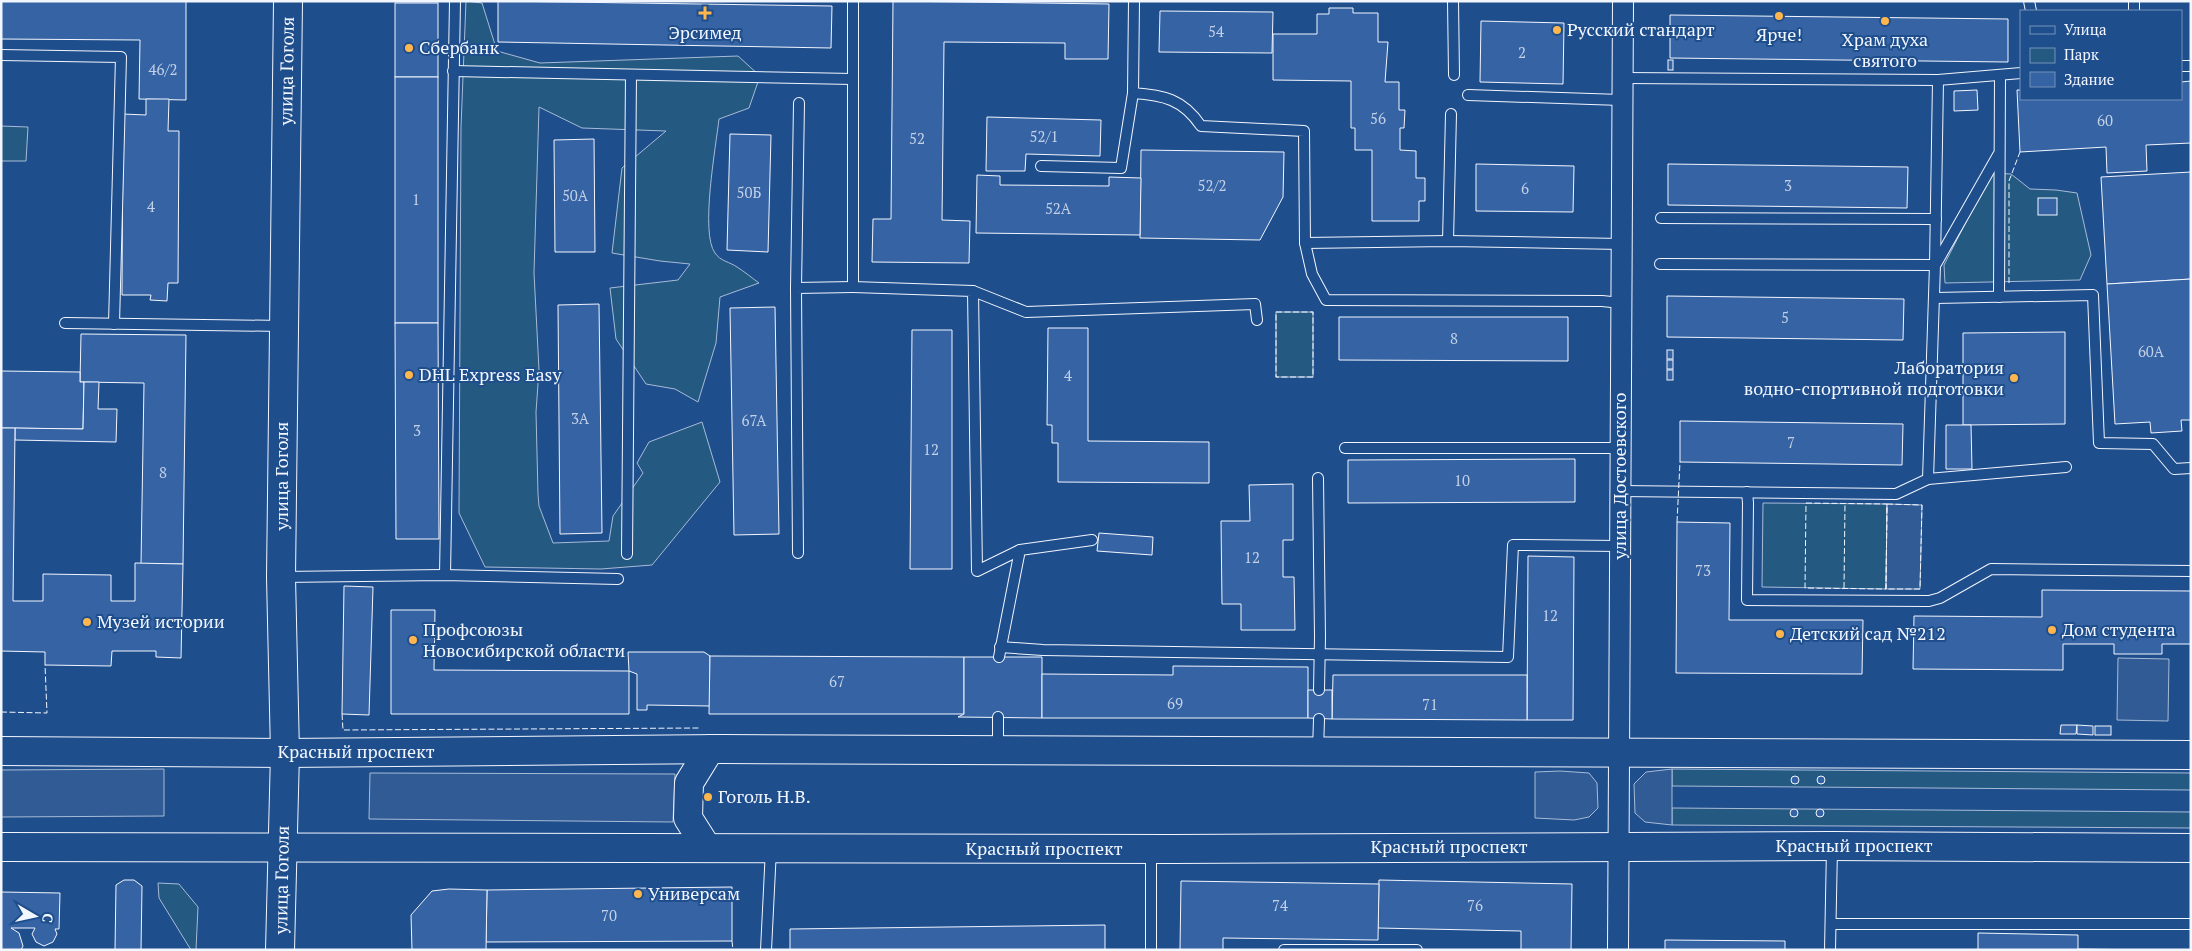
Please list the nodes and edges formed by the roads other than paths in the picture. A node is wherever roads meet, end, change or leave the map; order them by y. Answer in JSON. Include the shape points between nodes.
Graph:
{"nodes":[{"id":1,"x":288,"y":1,"type":"edge"},
{"id":2,"x":454,"y":1,"type":"edge"},
{"id":3,"x":853,"y":1,"type":"edge"},
{"id":4,"x":1134,"y":1,"type":"edge"},
{"id":5,"x":1453,"y":1,"type":"edge"},
{"id":6,"x":1623,"y":1,"type":"edge"},
{"id":7,"x":1,"y":55,"type":"edge"},
{"id":8,"x":454,"y":70,"type":"junction"},
{"id":9,"x":2020,"y":73,"type":"edge"},
{"id":10,"x":631,"y":75,"type":"junction"},
{"id":11,"x":1454,"y":75,"type":"dead end"},
{"id":12,"x":2000,"y":76,"type":"junction"},
{"id":13,"x":1622,"y":78,"type":"junction"},
{"id":14,"x":853,"y":79,"type":"junction"},
{"id":15,"x":1938,"y":80,"type":"junction"},
{"id":16,"x":1133,"y":94,"type":"junction"},
{"id":17,"x":1468,"y":95,"type":"dead end"},
{"id":18,"x":1621,"y":100,"type":"junction"},
{"id":19,"x":799,"y":103,"type":"dead end"},
{"id":20,"x":1451,"y":114,"type":"dead end"},
{"id":21,"x":1998,"y":153,"type":"junction"},
{"id":22,"x":1041,"y":166,"type":"dead end"},
{"id":23,"x":1661,"y":218,"type":"dead end"},
{"id":24,"x":1936,"y":219,"type":"junction"},
{"id":25,"x":1448,"y":241,"type":"junction"},
{"id":26,"x":1305,"y":244,"type":"junction"},
{"id":27,"x":1622,"y":244,"type":"junction"},
{"id":28,"x":1660,"y":264,"type":"dead end"},
{"id":29,"x":1935,"y":265,"type":"junction"},
{"id":30,"x":852,"y":287,"type":"junction"},
{"id":31,"x":796,"y":288,"type":"junction"},
{"id":32,"x":973,"y":291,"type":"junction"},
{"id":33,"x":1999,"y":297,"type":"junction"},
{"id":34,"x":1935,"y":298,"type":"junction"},
{"id":35,"x":1621,"y":303,"type":"junction"},
{"id":36,"x":1256,"y":320,"type":"dead end"},
{"id":37,"x":65,"y":323,"type":"dead end"},
{"id":38,"x":114,"y":324,"type":"junction"},
{"id":39,"x":283,"y":326,"type":"junction"},
{"id":40,"x":1345,"y":448,"type":"dead end"},
{"id":41,"x":1620,"y":448,"type":"junction"},
{"id":42,"x":2066,"y":467,"type":"dead end"},
{"id":43,"x":2191,"y":468,"type":"edge"},
{"id":44,"x":1318,"y":478,"type":"dead end"},
{"id":45,"x":1928,"y":479,"type":"junction"},
{"id":46,"x":1620,"y":491,"type":"junction"},
{"id":47,"x":1747,"y":492,"type":"junction"},
{"id":48,"x":1092,"y":540,"type":"dead end"},
{"id":49,"x":1619,"y":546,"type":"junction"},
{"id":50,"x":1020,"y":550,"type":"junction"},
{"id":51,"x":798,"y":553,"type":"dead end"},
{"id":52,"x":627,"y":554,"type":"dead end"},
{"id":53,"x":2191,"y":570,"type":"edge"},
{"id":54,"x":445,"y":575,"type":"junction"},
{"id":55,"x":281,"y":577,"type":"junction"},
{"id":56,"x":618,"y":579,"type":"dead end"},
{"id":57,"x":1319,"y":655,"type":"junction"},
{"id":58,"x":1319,"y":690,"type":"dead end"},
{"id":59,"x":998,"y":718,"type":"dead end"},
{"id":60,"x":1319,"y":719,"type":"dead end"},
{"id":61,"x":710,"y":749,"type":"junction"},
{"id":62,"x":998,"y":750,"type":"junction"},
{"id":63,"x":1,"y":751,"type":"edge"},
{"id":64,"x":1318,"y":751,"type":"junction"},
{"id":65,"x":285,"y":753,"type":"junction"},
{"id":66,"x":1619,"y":753,"type":"junction"},
{"id":67,"x":2191,"y":755,"type":"edge"},
{"id":68,"x":283,"y":846,"type":"junction"},
{"id":69,"x":1620,"y":846,"type":"junction"},
{"id":70,"x":1832,"y":846,"type":"junction"},
{"id":71,"x":1,"y":847,"type":"edge"},
{"id":72,"x":707,"y":848,"type":"junction"},
{"id":73,"x":2191,"y":848,"type":"edge"},
{"id":74,"x":771,"y":849,"type":"junction"},
{"id":75,"x":1151,"y":849,"type":"junction"},
{"id":76,"x":1831,"y":924,"type":"junction"},
{"id":77,"x":2191,"y":924,"type":"edge"},
{"id":78,"x":280,"y":950,"type":"edge"},
{"id":79,"x":766,"y":950,"type":"edge"},
{"id":80,"x":1151,"y":950,"type":"edge"},
{"id":81,"x":1284,"y":950,"type":"edge"},
{"id":82,"x":1417,"y":950,"type":"edge"},
{"id":83,"x":1618,"y":950,"type":"edge"},
{"id":84,"x":1830,"y":950,"type":"edge"}],
"edges":[{"from":1,"to":39,"type":"main road","name":"улица Гоголя"},
{"from":2,"to":8,"type":"lane"},
{"from":3,"to":14,"type":"lane"},
{"from":4,"to":16,"type":"lane"},
{"from":5,"to":11,"type":"lane"},
{"from":6,"to":13,"type":"street","name":"улица Достоевского"},
{"from":7,"to":38,"type":"lane","via":[[121,57]]},
{"from":8,"to":10,"type":"lane"},
{"from":8,"to":54,"type":"lane"},
{"from":9,"to":12,"type":"lane"},
{"from":10,"to":14,"type":"lane"},
{"from":10,"to":52,"type":"lane"},
{"from":12,"to":15,"type":"lane"},
{"from":12,"to":21,"type":"lane"},
{"from":13,"to":15,"type":"lane"},
{"from":13,"to":18,"type":"street","name":"улица Достоевского"},
{"from":14,"to":30,"type":"lane"},
{"from":15,"to":24,"type":"lane"},
{"from":16,"to":22,"type":"lane","via":[[1121,168]]},
{"from":16,"to":26,"type":"lane","via":[[1157,95],[1180,103],[1201,126],[1304,131]]},
{"from":17,"to":18,"type":"lane"},
{"from":18,"to":27,"type":"street","name":"улица Достоевского"},
{"from":19,"to":31,"type":"lane"},
{"from":20,"to":25,"type":"lane"},
{"from":21,"to":29,"type":"lane"},
{"from":21,"to":33,"type":"lane"},
{"from":23,"to":24,"type":"lane"},
{"from":24,"to":29,"type":"lane"},
{"from":25,"to":26,"type":"lane"},
{"from":25,"to":27,"type":"lane"},
{"from":26,"to":35,"type":"lane","via":[[1312,274],[1326,300]]},
{"from":27,"to":35,"type":"street","name":"улица Достоевского"},
{"from":28,"to":29,"type":"lane"},
{"from":29,"to":34,"type":"lane"},
{"from":30,"to":31,"type":"lane"},
{"from":30,"to":32,"type":"lane"},
{"from":31,"to":51,"type":"lane"},
{"from":32,"to":36,"type":"lane","via":[[1026,312],[1255,304]]},
{"from":32,"to":50,"type":"lane","via":[[977,570]]},
{"from":33,"to":34,"type":"lane"},
{"from":33,"to":43,"type":"lane","via":[[2093,296],[2099,442],[2153,444],[2174,468]]},
{"from":34,"to":45,"type":"lane"},
{"from":35,"to":41,"type":"street","name":"улица Достоевского"},
{"from":37,"to":38,"type":"lane"},
{"from":38,"to":39,"type":"lane"},
{"from":39,"to":55,"type":"main road","name":"улица Гоголя"},
{"from":40,"to":41,"type":"lane"},
{"from":41,"to":46,"type":"street","name":"улица Достоевского"},
{"from":42,"to":45,"type":"lane"},
{"from":44,"to":57,"type":"lane"},
{"from":45,"to":47,"type":"lane","via":[[1896,494]]},
{"from":46,"to":47,"type":"lane"},
{"from":46,"to":49,"type":"street","name":"улица Достоевского"},
{"from":47,"to":53,"type":"lane","via":[[1748,600],[1929,602],[1991,569]]},
{"from":48,"to":50,"type":"lane"},
{"from":49,"to":57,"type":"lane","via":[[1513,545],[1508,657]]},
{"from":49,"to":66,"type":"street","name":"улица Достоевского"},
{"from":50,"to":57,"type":"lane","via":[[999,652]]},
{"from":54,"to":55,"type":"lane"},
{"from":54,"to":56,"type":"lane"},
{"from":55,"to":65,"type":"main road","name":"улица Гоголя"},
{"from":57,"to":58,"type":"lane"},
{"from":59,"to":62,"type":"lane"},
{"from":60,"to":64,"type":"lane"},
{"from":61,"to":62,"type":"main road","name":"Красный проспект"},
{"from":61,"to":65,"type":"main road","name":"Красный проспект"},
{"from":61,"to":72,"type":"main road","via":[[689,784],[688,818]]},
{"from":62,"to":64,"type":"main road","name":"Красный проспект"},
{"from":63,"to":65,"type":"main road","name":"Красный проспект"},
{"from":64,"to":66,"type":"main road","name":"Красный проспект"},
{"from":65,"to":68,"type":"main road","name":"улица Гоголя"},
{"from":66,"to":67,"type":"main road","name":"Красный проспект"},
{"from":66,"to":69,"type":"street","name":"улица Достоевского"},
{"from":68,"to":71,"type":"main road","name":"Красный проспект"},
{"from":68,"to":72,"type":"main road","name":"Красный проспект"},
{"from":68,"to":78,"type":"main road","name":"улица Гоголя"},
{"from":69,"to":70,"type":"main road","name":"Красный проспект"},
{"from":69,"to":75,"type":"main road","name":"Красный проспект"},
{"from":69,"to":83,"type":"street","name":"улица Достоевского"},
{"from":70,"to":73,"type":"main road","name":"Красный проспект"},
{"from":70,"to":76,"type":"lane"},
{"from":72,"to":74,"type":"main road","name":"Красный проспект"},
{"from":74,"to":75,"type":"main road","name":"Красный проспект"},
{"from":74,"to":79,"type":"lane"},
{"from":75,"to":80,"type":"lane"},
{"from":76,"to":77,"type":"lane"},
{"from":76,"to":84,"type":"lane"},
{"from":81,"to":82,"type":"lane"}]}
